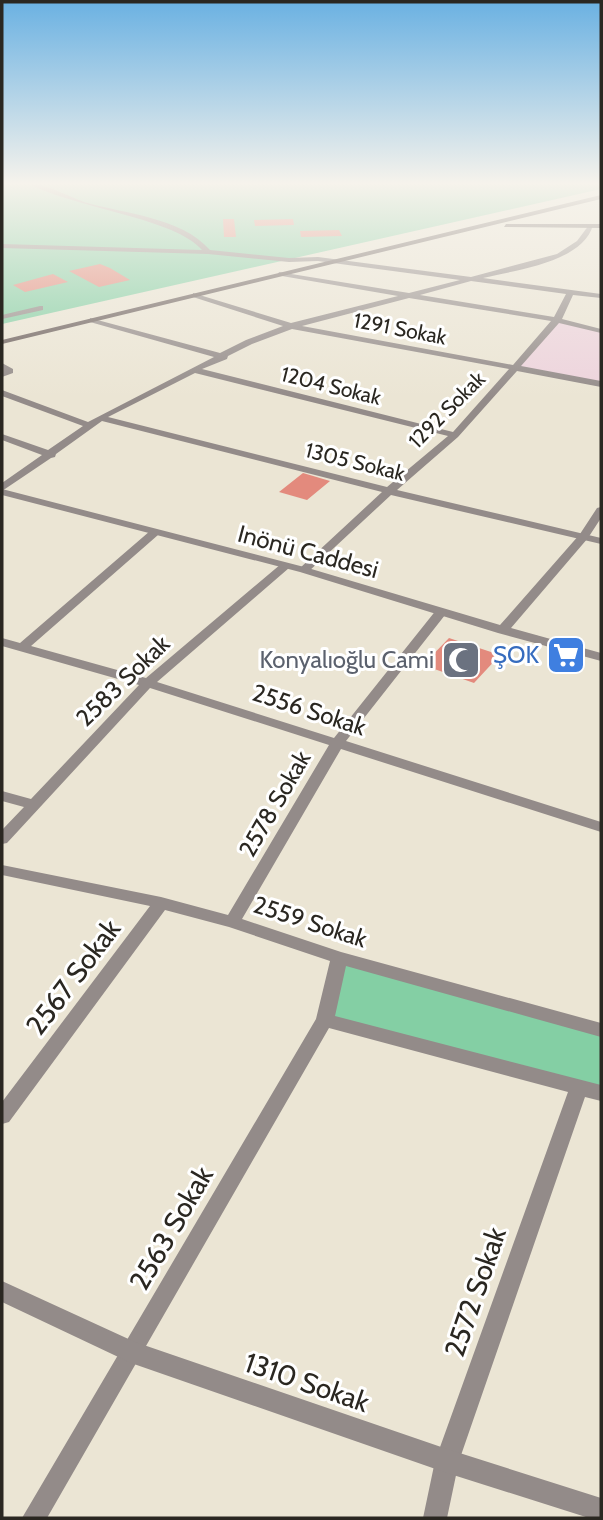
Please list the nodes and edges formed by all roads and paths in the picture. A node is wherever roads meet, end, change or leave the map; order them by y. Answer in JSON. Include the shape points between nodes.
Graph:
{"nodes":[{"id":1,"x":254,"y":256,"type":"edge"},
{"id":2,"x":351,"y":256,"type":"edge"},
{"id":3,"x":560,"y":256,"type":"edge"},
{"id":4,"x":326,"y":262,"type":"junction"},
{"id":5,"x":282,"y":274,"type":"junction"},
{"id":6,"x":475,"y":279,"type":"junction"},
{"id":7,"x":571,"y":292,"type":"junction"},
{"id":8,"x":196,"y":295,"type":"junction"},
{"id":9,"x":601,"y":296,"type":"edge"},
{"id":10,"x":406,"y":297,"type":"junction"},
{"id":11,"x":40,"y":308,"type":"dead end"},
{"id":12,"x":2,"y":317,"type":"edge"},
{"id":13,"x":93,"y":320,"type":"junction"},
{"id":14,"x":557,"y":320,"type":"junction"},
{"id":15,"x":291,"y":326,"type":"junction"},
{"id":16,"x":601,"y":331,"type":"edge"},
{"id":17,"x":2,"y":333,"type":"edge"},
{"id":18,"x":2,"y":342,"type":"edge"},
{"id":19,"x":224,"y":357,"type":"junction"},
{"id":20,"x":2,"y":366,"type":"edge"},
{"id":21,"x":514,"y":368,"type":"junction"},
{"id":22,"x":198,"y":371,"type":"junction"},
{"id":23,"x":2,"y":374,"type":"edge"},
{"id":24,"x":601,"y":384,"type":"edge"},
{"id":25,"x":2,"y":393,"type":"edge"},
{"id":26,"x":100,"y":418,"type":"junction"},
{"id":27,"x":91,"y":426,"type":"junction"},
{"id":28,"x":455,"y":435,"type":"junction"},
{"id":29,"x":2,"y":437,"type":"edge"},
{"id":30,"x":52,"y":456,"type":"junction"},
{"id":31,"x":2,"y":490,"type":"edge"},
{"id":32,"x":389,"y":491,"type":"junction"},
{"id":33,"x":601,"y":510,"type":"edge"},
{"id":34,"x":154,"y":533,"type":"junction"},
{"id":35,"x":584,"y":536,"type":"junction"},
{"id":36,"x":601,"y":541,"type":"edge"},
{"id":37,"x":285,"y":566,"type":"junction"},
{"id":38,"x":304,"y":570,"type":"junction"},
{"id":39,"x":441,"y":612,"type":"junction"},
{"id":40,"x":502,"y":630,"type":"junction"},
{"id":41,"x":2,"y":642,"type":"edge"},
{"id":42,"x":22,"y":648,"type":"junction"},
{"id":43,"x":601,"y":657,"type":"edge"},
{"id":44,"x":148,"y":683,"type":"junction"},
{"id":45,"x":338,"y":742,"type":"junction"},
{"id":46,"x":2,"y":796,"type":"edge"},
{"id":47,"x":34,"y":805,"type":"junction"},
{"id":48,"x":601,"y":827,"type":"edge"},
{"id":49,"x":2,"y":839,"type":"edge"},
{"id":50,"x":2,"y":870,"type":"edge"},
{"id":51,"x":161,"y":903,"type":"junction"},
{"id":52,"x":232,"y":922,"type":"junction"},
{"id":53,"x":340,"y":958,"type":"junction"},
{"id":54,"x":324,"y":1020,"type":"junction"},
{"id":55,"x":601,"y":1030,"type":"edge"},
{"id":56,"x":579,"y":1088,"type":"junction"},
{"id":57,"x":601,"y":1093,"type":"edge"},
{"id":58,"x":2,"y":1116,"type":"edge"},
{"id":59,"x":2,"y":1291,"type":"edge"},
{"id":60,"x":131,"y":1352,"type":"junction"},
{"id":61,"x":447,"y":1461,"type":"junction"},
{"id":62,"x":601,"y":1510,"type":"edge"},
{"id":63,"x":34,"y":1518,"type":"edge"},
{"id":64,"x":435,"y":1518,"type":"edge"}],
"edges":[{"from":1,"to":4,"type":"street"},
{"from":2,"to":4,"type":"main road"},
{"from":3,"to":6,"type":"street"},
{"from":4,"to":5,"type":"main road"},
{"from":4,"to":6,"type":"street"},
{"from":4,"to":17,"type":"main road"},
{"from":5,"to":8,"type":"main road"},
{"from":5,"to":10,"type":"street"},
{"from":6,"to":7,"type":"street"},
{"from":6,"to":10,"type":"street"},
{"from":7,"to":9,"type":"street"},
{"from":7,"to":14,"type":"street","name":"1292 Sokak"},
{"from":8,"to":13,"type":"main road"},
{"from":8,"to":15,"type":"street","name":"1291 Sokak"},
{"from":10,"to":14,"type":"street"},
{"from":10,"to":15,"type":"street"},
{"from":11,"to":12,"type":"street"},
{"from":13,"to":18,"type":"main road"},
{"from":13,"to":19,"type":"street"},
{"from":14,"to":16,"type":"street"},
{"from":14,"to":21,"type":"street","name":"1292 Sokak"},
{"from":15,"to":19,"type":"street"},
{"from":15,"to":21,"type":"street","name":"1291 Sokak"},
{"from":19,"to":22,"type":"street"},
{"from":20,"to":23,"type":"street","via":[[10,370]]},
{"from":21,"to":24,"type":"street","name":"1291 Sokak"},
{"from":21,"to":28,"type":"street","name":"1292 Sokak"},
{"from":22,"to":26,"type":"street"},
{"from":22,"to":28,"type":"street","name":"1204 Sokak"},
{"from":25,"to":27,"type":"street"},
{"from":26,"to":27,"type":"street"},
{"from":26,"to":32,"type":"street","name":"1305 Sokak"},
{"from":27,"to":30,"type":"street"},
{"from":28,"to":32,"type":"street","name":"1292 Sokak"},
{"from":29,"to":30,"type":"street"},
{"from":30,"to":31,"type":"street"},
{"from":31,"to":34,"type":"street","name":"Inönü Caddesi"},
{"from":32,"to":35,"type":"street","name":"1305 Sokak"},
{"from":32,"to":38,"type":"street","name":"1292 Sokak"},
{"from":33,"to":35,"type":"street"},
{"from":34,"to":37,"type":"street","name":"Inönü Caddesi"},
{"from":34,"to":42,"type":"street"},
{"from":35,"to":36,"type":"street","name":"1305 Sokak"},
{"from":35,"to":40,"type":"street"},
{"from":37,"to":38,"type":"street","name":"Inönü Caddesi"},
{"from":37,"to":44,"type":"street","name":"2583 Sokak"},
{"from":38,"to":39,"type":"street","name":"Inönü Caddesi"},
{"from":39,"to":40,"type":"street","name":"Inönü Caddesi"},
{"from":39,"to":45,"type":"street","name":"2578 Sokak"},
{"from":40,"to":43,"type":"street","name":"Inönü Caddesi"},
{"from":41,"to":42,"type":"street","name":"2556 Sokak"},
{"from":42,"to":44,"type":"street","name":"2556 Sokak"},
{"from":44,"to":45,"type":"street","name":"2556 Sokak"},
{"from":44,"to":47,"type":"street","name":"2583 Sokak"},
{"from":45,"to":48,"type":"street","name":"2556 Sokak"},
{"from":45,"to":52,"type":"street","name":"2578 Sokak"},
{"from":46,"to":47,"type":"street"},
{"from":47,"to":49,"type":"street","name":"2583 Sokak"},
{"from":50,"to":51,"type":"street","name":"2559 Sokak"},
{"from":51,"to":52,"type":"street","name":"2559 Sokak"},
{"from":51,"to":58,"type":"street","name":"2567 Sokak"},
{"from":52,"to":53,"type":"street","name":"2559 Sokak"},
{"from":53,"to":54,"type":"street","name":"2563 Sokak"},
{"from":53,"to":55,"type":"street","name":"2559 Sokak"},
{"from":54,"to":56,"type":"street"},
{"from":54,"to":60,"type":"street","name":"2563 Sokak"},
{"from":56,"to":57,"type":"street"},
{"from":56,"to":61,"type":"street","name":"2572 Sokak"},
{"from":59,"to":60,"type":"street","name":"1310 Sokak"},
{"from":60,"to":61,"type":"street","name":"1310 Sokak"},
{"from":60,"to":63,"type":"street","name":"2563 Sokak"},
{"from":61,"to":62,"type":"street","name":"1310 Sokak"},
{"from":61,"to":64,"type":"street","name":"2572 Sokak"}]}
